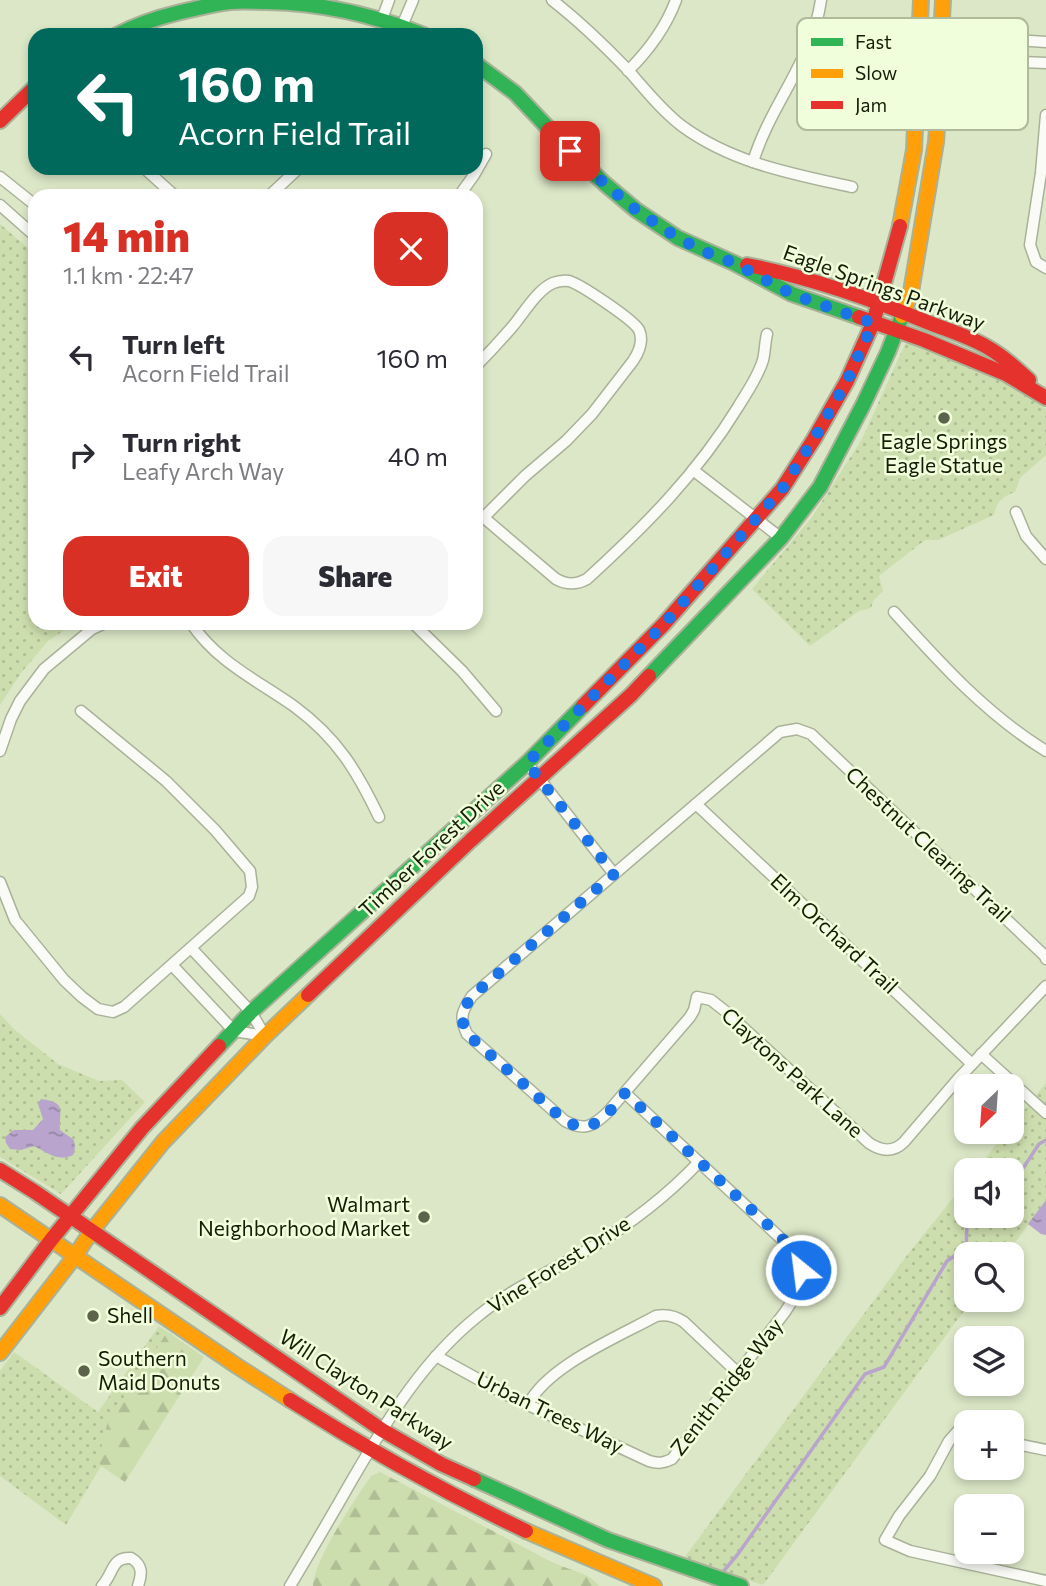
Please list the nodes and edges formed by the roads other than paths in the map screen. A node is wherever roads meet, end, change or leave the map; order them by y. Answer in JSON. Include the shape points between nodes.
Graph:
{"nodes":[{"id":1,"x":389,"y":0,"type":"edge"},
{"id":2,"x":413,"y":0,"type":"edge"},
{"id":3,"x":552,"y":0,"type":"edge"},
{"id":4,"x":676,"y":0,"type":"edge"},
{"id":5,"x":821,"y":0,"type":"edge"},
{"id":6,"x":920,"y":0,"type":"edge"},
{"id":7,"x":943,"y":0,"type":"edge"},
{"id":8,"x":816,"y":18,"type":"edge"},
{"id":9,"x":919,"y":18,"type":"edge"},
{"id":10,"x":942,"y":18,"type":"edge"},
{"id":11,"x":382,"y":19,"type":"junction"},
{"id":12,"x":402,"y":26,"type":"junction"},
{"id":13,"x":130,"y":28,"type":"edge"},
{"id":14,"x":407,"y":28,"type":"edge"},
{"id":15,"x":1028,"y":41,"type":"edge"},
{"id":16,"x":1046,"y":42,"type":"edge"},
{"id":17,"x":1028,"y":62,"type":"edge"},
{"id":18,"x":1046,"y":63,"type":"edge"},
{"id":19,"x":483,"y":69,"type":"edge"},
{"id":20,"x":628,"y":71,"type":"junction"},
{"id":21,"x":797,"y":71,"type":"edge"},
{"id":22,"x":28,"y":94,"type":"edge"},
{"id":23,"x":1046,"y":115,"type":"edge"},
{"id":24,"x":0,"y":121,"type":"edge"},
{"id":25,"x":1046,"y":122,"type":"edge"},
{"id":26,"x":915,"y":130,"type":"edge"},
{"id":27,"x":937,"y":130,"type":"edge"},
{"id":28,"x":486,"y":154,"type":"dead end"},
{"id":29,"x":483,"y":159,"type":"edge"},
{"id":30,"x":753,"y":162,"type":"junction"},
{"id":31,"x":152,"y":175,"type":"edge"},
{"id":32,"x":292,"y":175,"type":"edge"},
{"id":33,"x":0,"y":177,"type":"edge"},
{"id":34,"x":852,"y":187,"type":"dead end"},
{"id":35,"x":167,"y":189,"type":"edge"},
{"id":36,"x":276,"y":189,"type":"edge"},
{"id":37,"x":28,"y":199,"type":"edge"},
{"id":38,"x":0,"y":205,"type":"edge"},
{"id":39,"x":28,"y":230,"type":"edge"},
{"id":40,"x":734,"y":263,"type":"junction"},
{"id":41,"x":1046,"y":268,"type":"edge"},
{"id":42,"x":879,"y":304,"type":"junction"},
{"id":43,"x":903,"y":313,"type":"junction"},
{"id":44,"x":873,"y":323,"type":"junction"},
{"id":45,"x":896,"y":331,"type":"junction"},
{"id":46,"x":767,"y":334,"type":"dead end"},
{"id":47,"x":483,"y":359,"type":"edge"},
{"id":48,"x":1046,"y":397,"type":"edge"},
{"id":49,"x":693,"y":470,"type":"junction"},
{"id":50,"x":483,"y":512,"type":"edge"},
{"id":51,"x":1016,"y":512,"type":"dead end"},
{"id":52,"x":483,"y":517,"type":"edge"},
{"id":53,"x":757,"y":519,"type":"junction"},
{"id":54,"x":781,"y":538,"type":"junction"},
{"id":55,"x":1046,"y":559,"type":"edge"},
{"id":56,"x":894,"y":612,"type":"dead end"},
{"id":57,"x":91,"y":630,"type":"edge"},
{"id":58,"x":196,"y":630,"type":"edge"},
{"id":59,"x":420,"y":630,"type":"edge"},
{"id":60,"x":81,"y":711,"type":"dead end"},
{"id":61,"x":496,"y":711,"type":"dead end"},
{"id":62,"x":0,"y":751,"type":"edge"},
{"id":63,"x":1046,"y":751,"type":"edge"},
{"id":64,"x":527,"y":763,"type":"junction"},
{"id":65,"x":539,"y":778,"type":"junction"},
{"id":66,"x":696,"y":804,"type":"junction"},
{"id":67,"x":379,"y":817,"type":"dead end"},
{"id":68,"x":614,"y":874,"type":"junction"},
{"id":69,"x":0,"y":882,"type":"edge"},
{"id":70,"x":191,"y":948,"type":"junction"},
{"id":71,"x":1045,"y":958,"type":"edge"},
{"id":72,"x":172,"y":965,"type":"junction"},
{"id":73,"x":1046,"y":986,"type":"edge"},
{"id":74,"x":251,"y":1012,"type":"junction"},
{"id":75,"x":234,"y":1031,"type":"junction"},
{"id":76,"x":265,"y":1036,"type":"junction"},
{"id":77,"x":981,"y":1054,"type":"junction"},
{"id":78,"x":972,"y":1064,"type":"junction"},
{"id":79,"x":625,"y":1093,"type":"junction"},
{"id":80,"x":1046,"y":1114,"type":"edge"},
{"id":81,"x":699,"y":1162,"type":"junction"},
{"id":82,"x":0,"y":1170,"type":"edge"},
{"id":83,"x":0,"y":1205,"type":"edge"},
{"id":84,"x":71,"y":1217,"type":"junction"},
{"id":85,"x":91,"y":1232,"type":"junction"},
{"id":86,"x":51,"y":1240,"type":"junction"},
{"id":87,"x":75,"y":1256,"type":"junction"},
{"id":88,"x":0,"y":1308,"type":"edge"},
{"id":89,"x":0,"y":1353,"type":"edge"},
{"id":90,"x":436,"y":1356,"type":"junction"},
{"id":91,"x":738,"y":1373,"type":"junction"},
{"id":92,"x":528,"y":1405,"type":"junction"},
{"id":93,"x":382,"y":1430,"type":"junction"},
{"id":94,"x":954,"y":1436,"type":"edge"},
{"id":95,"x":1024,"y":1445,"type":"edge"},
{"id":96,"x":370,"y":1449,"type":"junction"},
{"id":97,"x":1046,"y":1450,"type":"edge"},
{"id":98,"x":666,"y":1462,"type":"joint"},
{"id":99,"x":602,"y":1538,"type":"junction"},
{"id":100,"x":592,"y":1561,"type":"junction"},
{"id":101,"x":1046,"y":1581,"type":"edge"},
{"id":102,"x":738,"y":1585,"type":"edge"},
{"id":103,"x":102,"y":1586,"type":"edge"},
{"id":104,"x":138,"y":1586,"type":"edge"},
{"id":105,"x":290,"y":1586,"type":"edge"},
{"id":106,"x":654,"y":1586,"type":"edge"}],
"edges":[{"from":1,"to":11,"type":"street"},
{"from":2,"to":12,"type":"street"},
{"from":3,"to":20,"type":"street"},
{"from":4,"to":20,"type":"street","via":[[657,36]]},
{"from":5,"to":8,"type":"street"},
{"from":6,"to":9,"type":"main road","name":"Timber Forest Drive"},
{"from":7,"to":10,"type":"main road","name":"Timber Forest Drive"},
{"from":11,"to":12,"type":"main road"},
{"from":11,"to":13,"type":"main road","via":[[338,8],[227,2]]},
{"from":12,"to":14,"type":"main road"},
{"from":15,"to":16,"type":"street"},
{"from":17,"to":18,"type":"street"},
{"from":19,"to":40,"type":"main road","name":"Eagle Springs Parkway","via":[[515,93],[636,210],[678,238]]},
{"from":20,"to":30,"type":"street","via":[[682,126],[731,155]]},
{"from":21,"to":30,"type":"street"},
{"from":22,"to":24,"type":"main road"},
{"from":23,"to":25,"type":"street"},
{"from":25,"to":41,"type":"street","via":[[1030,245],[1036,262]]},
{"from":26,"to":42,"type":"main road","name":"Timber Forest Drive","via":[[897,239]]},
{"from":27,"to":43,"type":"main road","name":"Timber Forest Drive","via":[[911,292]]},
{"from":28,"to":29,"type":"street"},
{"from":30,"to":34,"type":"street"},
{"from":31,"to":35,"type":"street"},
{"from":32,"to":36,"type":"street"},
{"from":33,"to":37,"type":"street"},
{"from":38,"to":39,"type":"street"},
{"from":40,"to":42,"type":"main road","name":"Eagle Springs Parkway","via":[[798,276]]},
{"from":40,"to":44,"type":"main road","name":"Eagle Springs Parkway","via":[[792,294]]},
{"from":42,"to":43,"type":"main road","name":"Eagle Springs Parkway"},
{"from":42,"to":44,"type":"main road","name":"Timber Forest Drive"},
{"from":43,"to":45,"type":"main road","name":"Timber Forest Drive"},
{"from":43,"to":48,"type":"main road","name":"Eagle Springs Parkway","via":[[986,346]]},
{"from":44,"to":45,"type":"main road","name":"Eagle Springs Parkway"},
{"from":44,"to":53,"type":"main road","name":"Timber Forest Drive","via":[[814,439]]},
{"from":45,"to":48,"type":"main road","name":"Eagle Springs Parkway","via":[[1006,374]]},
{"from":45,"to":54,"type":"main road","name":"Timber Forest Drive","via":[[820,486]]},
{"from":46,"to":49,"type":"street","via":[[757,375]]},
{"from":47,"to":50,"type":"street","via":[[547,285],[557,281],[578,285],[632,321],[641,341],[633,361],[604,400],[566,440]]},
{"from":49,"to":52,"type":"street","via":[[625,545],[580,583],[556,579]]},
{"from":49,"to":53,"type":"street"},
{"from":51,"to":55,"type":"street","via":[[1026,536]]},
{"from":53,"to":54,"type":"street"},
{"from":53,"to":64,"type":"main road","name":"Timber Forest Drive","via":[[664,624]]},
{"from":54,"to":65,"type":"main road","name":"Timber Forest Drive","via":[[631,695]]},
{"from":56,"to":63,"type":"street","via":[[969,692]]},
{"from":57,"to":62,"type":"street","via":[[44,669],[20,701]]},
{"from":58,"to":67,"type":"street","via":[[226,661],[296,708],[336,744],[363,782]]},
{"from":59,"to":61,"type":"street"},
{"from":60,"to":70,"type":"street","via":[[166,781],[250,871],[249,896]]},
{"from":64,"to":65,"type":"street"},
{"from":64,"to":74,"type":"main road","name":"Timber Forest Drive"},
{"from":65,"to":68,"type":"street"},
{"from":65,"to":76,"type":"main road","name":"Timber Forest Drive"},
{"from":66,"to":68,"type":"street"},
{"from":66,"to":71,"type":"street","name":"Chestnut Clearing Trail","via":[[780,732],[797,729],[811,734]]},
{"from":66,"to":78,"type":"street","name":"Elm Orchard Trail"},
{"from":68,"to":79,"type":"street","via":[[472,996],[463,1010],[462,1023],[467,1034],[578,1128],[594,1124]]},
{"from":69,"to":72,"type":"street","via":[[15,920],[64,980],[98,1009],[113,1012],[124,1007]]},
{"from":70,"to":72,"type":"street"},
{"from":70,"to":74,"type":"street"},
{"from":72,"to":75,"type":"street"},
{"from":73,"to":77,"type":"street"},
{"from":74,"to":75,"type":"main road","name":"Timber Forest Drive"},
{"from":74,"to":76,"type":"street"},
{"from":75,"to":76,"type":"street"},
{"from":75,"to":84,"type":"main road","name":"Timber Forest Drive","via":[[142,1128]]},
{"from":76,"to":85,"type":"main road","name":"Timber Forest Drive","via":[[163,1142]]},
{"from":77,"to":78,"type":"street"},
{"from":77,"to":80,"type":"street"},
{"from":78,"to":79,"type":"street","name":"Claytons Park Lane","via":[[904,1142],[895,1149],[880,1149],[716,1004],[697,997],[690,1017]]},
{"from":79,"to":81,"type":"street","name":"Zenith Ridge Way"},
{"from":81,"to":90,"type":"street","name":"Vine Forest Drive","via":[[646,1211],[519,1287],[478,1316]]},
{"from":81,"to":91,"type":"street","name":"Zenith Ridge Way","via":[[781,1237],[801,1270],[791,1304]]},
{"from":82,"to":84,"type":"main road","name":"Will Clayton Parkway"},
{"from":83,"to":86,"type":"main road","name":"Will Clayton Parkway"},
{"from":84,"to":85,"type":"main road","name":"Will Clayton Parkway"},
{"from":84,"to":86,"type":"main road","name":"Timber Forest Drive"},
{"from":85,"to":87,"type":"main road","name":"Timber Forest Drive"},
{"from":85,"to":93,"type":"main road","name":"Will Clayton Parkway"},
{"from":86,"to":87,"type":"main road","name":"Will Clayton Parkway"},
{"from":86,"to":88,"type":"main road","name":"Timber Forest Drive"},
{"from":87,"to":89,"type":"main road","name":"Timber Forest Drive"},
{"from":87,"to":96,"type":"main road","name":"Will Clayton Parkway"},
{"from":90,"to":92,"type":"street","name":"Urban Trees Way"},
{"from":90,"to":93,"type":"street","name":"Vine Forest Drive"},
{"from":91,"to":92,"type":"street","via":[[684,1322],[663,1315],[565,1367],[534,1393]]},
{"from":91,"to":98,"type":"street","name":"Zenith Ridge Way","via":[[678,1453]]},
{"from":92,"to":98,"type":"street","name":"Urban Trees Way","via":[[649,1461]]},
{"from":93,"to":96,"type":"street","name":"Vine Forest Drive"},
{"from":93,"to":99,"type":"main road","name":"Will Clayton Parkway","via":[[441,1464]]},
{"from":94,"to":101,"type":"street","via":[[885,1540],[910,1551]]},
{"from":95,"to":97,"type":"street"},
{"from":96,"to":100,"type":"main road","name":"Will Clayton Parkway","via":[[464,1502]]},
{"from":96,"to":105,"type":"street","name":"Vine Forest Drive"},
{"from":99,"to":100,"type":"main road"},
{"from":99,"to":102,"type":"main road","name":"Will Clayton Parkway"},
{"from":100,"to":106,"type":"main road","name":"Will Clayton Parkway"},
{"from":103,"to":104,"type":"street","via":[[122,1558],[131,1558],[140,1567]]}]}
